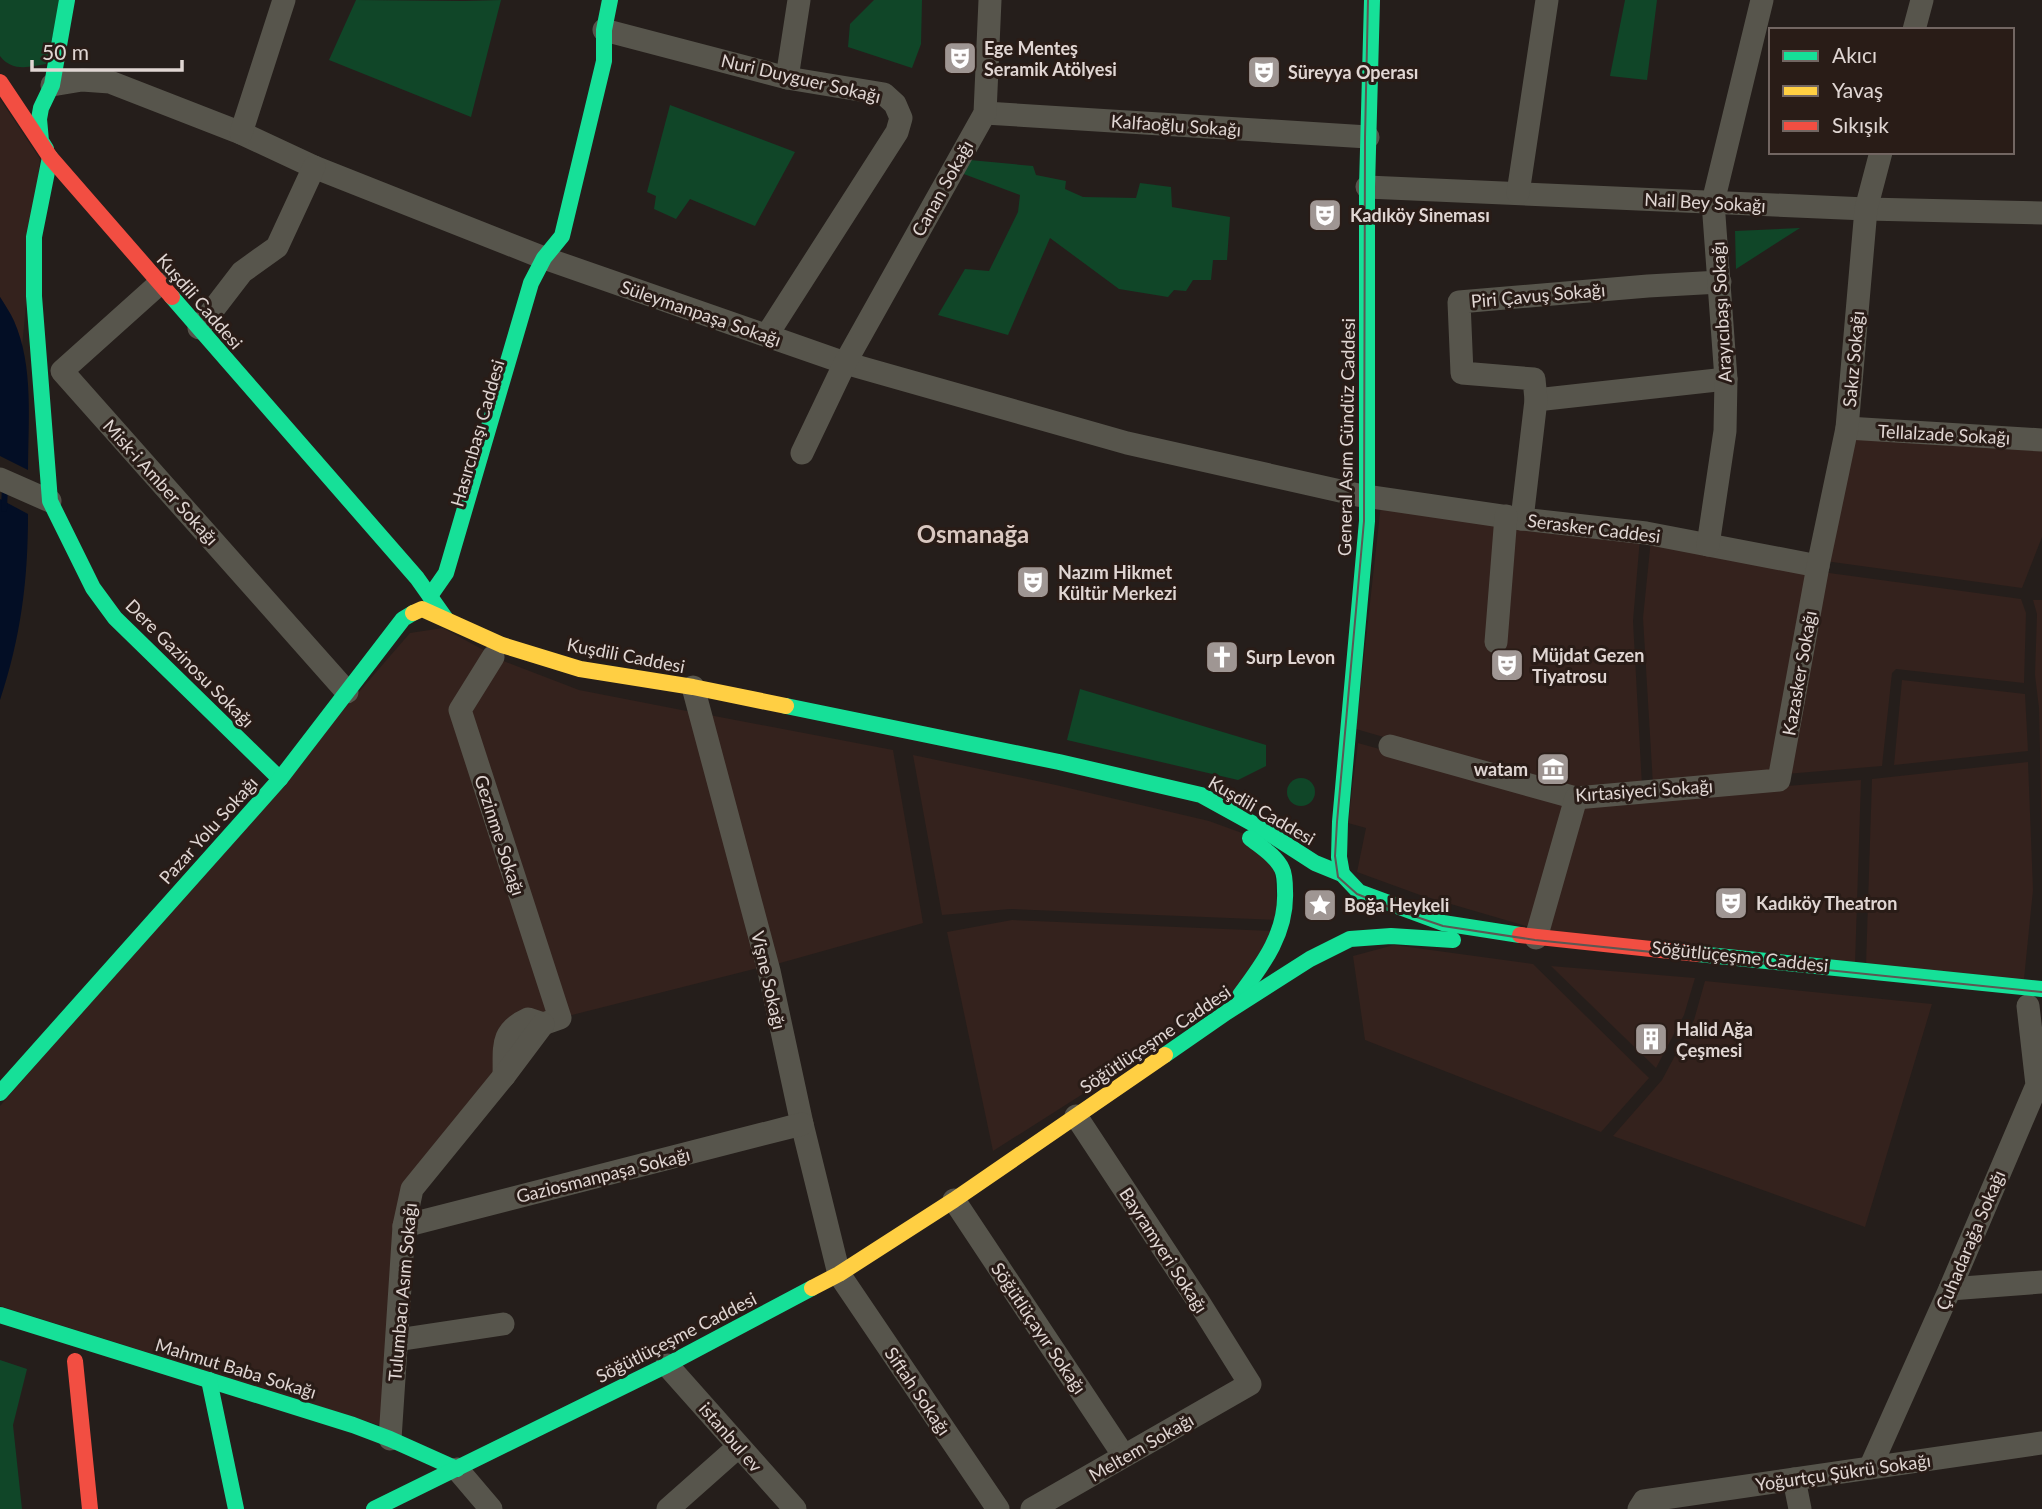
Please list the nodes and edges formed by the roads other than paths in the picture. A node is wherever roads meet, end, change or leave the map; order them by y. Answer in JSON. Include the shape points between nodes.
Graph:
{"nodes":[{"id":1,"x":67,"y":0,"type":"edge"},
{"id":2,"x":284,"y":0,"type":"edge"},
{"id":3,"x":610,"y":0,"type":"edge"},
{"id":4,"x":799,"y":0,"type":"edge"},
{"id":5,"x":990,"y":0,"type":"edge"},
{"id":6,"x":1372,"y":0,"type":"edge"},
{"id":7,"x":1547,"y":0,"type":"edge"},
{"id":8,"x":1762,"y":0,"type":"edge"},
{"id":9,"x":1922,"y":0,"type":"edge"},
{"id":10,"x":1915,"y":28,"type":"edge"},
{"id":11,"x":597,"y":38,"type":"junction"},
{"id":12,"x":787,"y":78,"type":"junction"},
{"id":13,"x":2,"y":85,"type":"edge"},
{"id":14,"x":52,"y":85,"type":"junction"},
{"id":15,"x":985,"y":113,"type":"junction"},
{"id":16,"x":241,"y":133,"type":"junction"},
{"id":17,"x":1368,"y":137,"type":"junction"},
{"id":18,"x":1880,"y":154,"type":"edge"},
{"id":19,"x":50,"y":157,"type":"junction"},
{"id":20,"x":314,"y":167,"type":"junction"},
{"id":21,"x":1367,"y":187,"type":"junction"},
{"id":22,"x":1518,"y":194,"type":"junction"},
{"id":23,"x":1713,"y":202,"type":"junction"},
{"id":24,"x":1866,"y":209,"type":"junction"},
{"id":25,"x":2042,"y":213,"type":"edge"},
{"id":26,"x":543,"y":247,"type":"junction"},
{"id":27,"x":1720,"y":282,"type":"junction"},
{"id":28,"x":159,"y":284,"type":"junction"},
{"id":29,"x":199,"y":328,"type":"junction"},
{"id":30,"x":767,"y":335,"type":"junction"},
{"id":31,"x":845,"y":363,"type":"junction"},
{"id":32,"x":62,"y":371,"type":"junction"},
{"id":33,"x":1726,"y":379,"type":"junction"},
{"id":34,"x":40,"y":387,"type":"junction"},
{"id":35,"x":1536,"y":400,"type":"junction"},
{"id":36,"x":1847,"y":428,"type":"junction"},
{"id":37,"x":2042,"y":440,"type":"edge"},
{"id":38,"x":802,"y":453,"type":"dead end"},
{"id":39,"x":0,"y":479,"type":"edge"},
{"id":40,"x":42,"y":497,"type":"junction"},
{"id":41,"x":1368,"y":497,"type":"junction"},
{"id":42,"x":1514,"y":518,"type":"junction"},
{"id":43,"x":1709,"y":545,"type":"junction"},
{"id":44,"x":1818,"y":566,"type":"junction"},
{"id":45,"x":429,"y":596,"type":"junction"},
{"id":46,"x":446,"y":619,"type":"junction"},
{"id":47,"x":1496,"y":642,"type":"dead end"},
{"id":48,"x":493,"y":657,"type":"dead end"},
{"id":49,"x":693,"y":687,"type":"junction"},
{"id":50,"x":347,"y":692,"type":"junction"},
{"id":51,"x":1390,"y":746,"type":"dead end"},
{"id":52,"x":280,"y":779,"type":"junction"},
{"id":53,"x":1779,"y":780,"type":"joint"},
{"id":54,"x":1200,"y":794,"type":"junction"},
{"id":55,"x":1576,"y":798,"type":"junction"},
{"id":56,"x":1342,"y":874,"type":"junction"},
{"id":57,"x":1541,"y":946,"type":"junction"},
{"id":58,"x":2032,"y":1001,"type":"edge"},
{"id":59,"x":1227,"y":1012,"type":"junction"},
{"id":60,"x":552,"y":1021,"type":"joint"},
{"id":61,"x":0,"y":1093,"type":"edge"},
{"id":62,"x":1076,"y":1116,"type":"junction"},
{"id":63,"x":802,"y":1125,"type":"junction"},
{"id":64,"x":954,"y":1200,"type":"junction"},
{"id":65,"x":404,"y":1226,"type":"junction"},
{"id":66,"x":839,"y":1274,"type":"junction"},
{"id":67,"x":2042,"y":1282,"type":"edge"},
{"id":68,"x":1950,"y":1289,"type":"junction"},
{"id":69,"x":0,"y":1315,"type":"edge"},
{"id":70,"x":503,"y":1324,"type":"dead end"},
{"id":71,"x":397,"y":1340,"type":"junction"},
{"id":72,"x":74,"y":1361,"type":"dead end"},
{"id":73,"x":667,"y":1365,"type":"junction"},
{"id":74,"x":209,"y":1380,"type":"junction"},
{"id":75,"x":1250,"y":1384,"type":"joint"},
{"id":76,"x":390,"y":1438,"type":"junction"},
{"id":77,"x":2042,"y":1443,"type":"edge"},
{"id":78,"x":738,"y":1447,"type":"junction"},
{"id":79,"x":1124,"y":1456,"type":"junction"},
{"id":80,"x":412,"y":1468,"type":"dead end"},
{"id":81,"x":1870,"y":1468,"type":"junction"},
{"id":82,"x":447,"y":1473,"type":"junction"},
{"id":83,"x":1794,"y":1479,"type":"junction"},
{"id":84,"x":1641,"y":1505,"type":"edge"},
{"id":85,"x":90,"y":1509,"type":"edge"},
{"id":86,"x":236,"y":1509,"type":"edge"},
{"id":87,"x":374,"y":1509,"type":"edge"},
{"id":88,"x":491,"y":1509,"type":"edge"},
{"id":89,"x":668,"y":1509,"type":"edge"},
{"id":90,"x":795,"y":1509,"type":"edge"},
{"id":91,"x":998,"y":1509,"type":"edge"},
{"id":92,"x":1032,"y":1509,"type":"edge"},
{"id":93,"x":1800,"y":1509,"type":"edge"}],
"edges":[{"from":1,"to":14,"type":"main road","name":"Kuşdili Caddesi"},
{"from":2,"to":16,"type":"street"},
{"from":3,"to":11,"type":"main road","name":"Hasırcıbaşı Caddesi"},
{"from":4,"to":12,"type":"street"},
{"from":5,"to":15,"type":"street","name":"Canan Sokağı"},
{"from":6,"to":17,"type":"main road","name":"General Asım Gündüz Caddesi"},
{"from":7,"to":22,"type":"street"},
{"from":8,"to":23,"type":"street","name":"Arayıcıbaşı Sokağı"},
{"from":9,"to":10,"type":"street"},
{"from":11,"to":12,"type":"street","name":"Nuri Duyguer Sokağı"},
{"from":11,"to":26,"type":"main road","name":"Hasırcıbaşı Caddesi","via":[[604,61],[562,236]]},
{"from":12,"to":30,"type":"street","name":"Nuri Duyguer Sokağı","via":[[884,94],[901,118],[897,132]]},
{"from":13,"to":14,"type":"main road","via":[[29,94]]},
{"from":13,"to":19,"type":"main road","name":"Kuşdili Caddesi"},
{"from":14,"to":16,"type":"street","name":"Süleymanpaşa Sokağı","via":[[110,82]]},
{"from":14,"to":19,"type":"main road","name":"Kuşdili Caddesi","via":[[40,119],[41,141]]},
{"from":15,"to":17,"type":"street","name":"Kalfaoğlu Sokağı"},
{"from":15,"to":31,"type":"street","name":"Canan Sokağı"},
{"from":16,"to":20,"type":"street","name":"Süleymanpaşa Sokağı"},
{"from":17,"to":21,"type":"main road","name":"General Asım Gündüz Caddesi"},
{"from":18,"to":24,"type":"street","name":"Sakız Sokağı"},
{"from":19,"to":28,"type":"main road","name":"Kuşdili Caddesi"},
{"from":19,"to":34,"type":"main road","name":"Dere Gazinosu Sokağı","via":[[34,237]]},
{"from":20,"to":26,"type":"street","name":"Süleymanpaşa Sokağı"},
{"from":20,"to":29,"type":"street","via":[[278,247],[242,272]]},
{"from":21,"to":22,"type":"street","name":"Nail Bey Sokağı"},
{"from":21,"to":41,"type":"main road","name":"General Asım Gündüz Caddesi"},
{"from":22,"to":23,"type":"street","name":"Nail Bey Sokağı"},
{"from":23,"to":24,"type":"street","name":"Nail Bey Sokağı"},
{"from":23,"to":27,"type":"street","name":"Arayıcıbaşı Sokağı"},
{"from":24,"to":25,"type":"street","name":"Nail Bey Sokağı"},
{"from":24,"to":36,"type":"street","name":"Sakız Sokağı"},
{"from":26,"to":30,"type":"street","name":"Süleymanpaşa Sokağı"},
{"from":26,"to":45,"type":"main road","name":"Hasırcıbaşı Caddesi","via":[[446,573]]},
{"from":26,"to":46,"type":"main road","name":"Hasırcıbaşı Caddesi","via":[[541,284]]},
{"from":27,"to":33,"type":"street","name":"Arayıcıbaşı Sokağı"},
{"from":27,"to":35,"type":"street","name":"Piri Çavuş Sokağı","via":[[1459,302],[1462,373],[1534,379]]},
{"from":28,"to":29,"type":"main road","name":"Kuşdili Caddesi"},
{"from":28,"to":32,"type":"street"},
{"from":29,"to":45,"type":"main road","name":"Kuşdili Caddesi"},
{"from":30,"to":31,"type":"street","name":"Süleymanpaşa Sokağı"},
{"from":31,"to":38,"type":"street","name":"Canan Sokağı"},
{"from":31,"to":41,"type":"street","name":"Süleymanpaşa Sokağı","via":[[1127,443]]},
{"from":32,"to":34,"type":"street"},
{"from":32,"to":50,"type":"street","name":"Misk-i Amber Sokağı"},
{"from":33,"to":35,"type":"street"},
{"from":33,"to":43,"type":"street","name":"Arayıcıbaşı Sokağı","via":[[1725,431]]},
{"from":34,"to":40,"type":"main road","name":"Dere Gazinosu Sokağı"},
{"from":35,"to":42,"type":"street"},
{"from":36,"to":37,"type":"street","name":"Tellalzade Sokağı"},
{"from":36,"to":44,"type":"street","name":"Sakız Sokağı"},
{"from":39,"to":40,"type":"street"},
{"from":40,"to":52,"type":"main road","name":"Dere Gazinosu Sokağı","via":[[115,618]]},
{"from":41,"to":42,"type":"street","name":"Serasker Caddesi"},
{"from":41,"to":56,"type":"main road","name":"General Asım Gündüz Caddesi","via":[[1339,822]]},
{"from":42,"to":43,"type":"street","name":"Serasker Caddesi"},
{"from":42,"to":47,"type":"street"},
{"from":43,"to":44,"type":"street","name":"Serasker Caddesi"},
{"from":44,"to":53,"type":"street","name":"Kazasker Sokağı"},
{"from":45,"to":46,"type":"main road","name":"Kuşdili Caddesi"},
{"from":46,"to":49,"type":"main road","name":"Kuşdili Caddesi","via":[[502,645],[580,669]]},
{"from":46,"to":50,"type":"main road","name":"Pazar Yolu Sokağı","via":[[422,609],[403,619]]},
{"from":48,"to":60,"type":"street","name":"Gezinme Sokağı","via":[[460,710]]},
{"from":49,"to":54,"type":"main road","name":"Kuşdili Caddesi"},
{"from":49,"to":63,"type":"street","name":"Vişne Sokağı","via":[[769,971]]},
{"from":50,"to":52,"type":"main road","name":"Pazar Yolu Sokağı"},
{"from":51,"to":55,"type":"street","name":"Kırtasiyeci Sokağı"},
{"from":52,"to":61,"type":"main road","name":"Pazar Yolu Sokağı"},
{"from":53,"to":55,"type":"street","name":"Kırtasiyeci Sokağı"},
{"from":54,"to":56,"type":"main road","name":"Kuşdili Caddesi","via":[[1315,863]]},
{"from":54,"to":59,"type":"main road","via":[[1283,870],[1287,899],[1271,954]]},
{"from":55,"to":57,"type":"street"},
{"from":56,"to":57,"type":"main road","name":"Söğütlüçeşme Caddesi","via":[[1359,892],[1443,923]]},
{"from":57,"to":58,"type":"main road","name":"Söğütlüçeşme Caddesi"},
{"from":57,"to":59,"type":"main road","name":"Söğütlüçeşme Caddesi","via":[[1391,936],[1350,939]]},
{"from":58,"to":68,"type":"street","name":"Çuhadarağa Sokağı","via":[[2037,1085]]},
{"from":59,"to":62,"type":"main road","name":"Söğütlüçeşme Caddesi"},
{"from":60,"to":65,"type":"street","name":"Tulumbacı Asım Sokağı","via":[[412,1189]]},
{"from":62,"to":64,"type":"main road","name":"Söğütlüçeşme Caddesi"},
{"from":62,"to":75,"type":"street","name":"Bayramyeri Sokağı"},
{"from":63,"to":65,"type":"street","name":"Gaziosmanpaşa Sokağı"},
{"from":63,"to":66,"type":"street","name":"Vişne Sokağı"},
{"from":64,"to":66,"type":"main road","name":"Söğütlüçeşme Caddesi"},
{"from":64,"to":79,"type":"street","name":"Söğütlüçayır Sokağı"},
{"from":65,"to":71,"type":"street","name":"Tulumbacı Asım Sokağı"},
{"from":66,"to":73,"type":"main road","name":"Söğütlüçeşme Caddesi"},
{"from":66,"to":91,"type":"street","name":"Siftah Sokağı"},
{"from":67,"to":68,"type":"street"},
{"from":68,"to":81,"type":"street","name":"Çuhadarağa Sokağı"},
{"from":69,"to":74,"type":"main road","name":"Mahmut Baba Sokağı"},
{"from":70,"to":71,"type":"street"},
{"from":71,"to":76,"type":"street","name":"Tulumbacı Asım Sokağı"},
{"from":72,"to":85,"type":"main road"},
{"from":73,"to":78,"type":"street","name":"istanbul ev"},
{"from":73,"to":82,"type":"main road","name":"Söğütlüçeşme Caddesi"},
{"from":74,"to":76,"type":"main road","name":"Mahmut Baba Sokağı"},
{"from":74,"to":86,"type":"main road"},
{"from":75,"to":79,"type":"street","name":"Meltem Sokağı"},
{"from":76,"to":82,"type":"main road","name":"Mahmut Baba Sokağı"},
{"from":77,"to":81,"type":"street","name":"Yoğurtçu Şükrü Sokağı"},
{"from":78,"to":89,"type":"street"},
{"from":78,"to":90,"type":"street","name":"istanbul ev"},
{"from":79,"to":92,"type":"street","name":"Meltem Sokağı"},
{"from":80,"to":82,"type":"main road"},
{"from":81,"to":83,"type":"street","name":"Yoğurtçu Şükrü Sokağı"},
{"from":82,"to":87,"type":"main road","name":"Söğütlüçeşme Caddesi"},
{"from":82,"to":88,"type":"street"},
{"from":83,"to":84,"type":"street","name":"Yoğurtçu Şükrü Sokağı"},
{"from":83,"to":93,"type":"street"}]}
